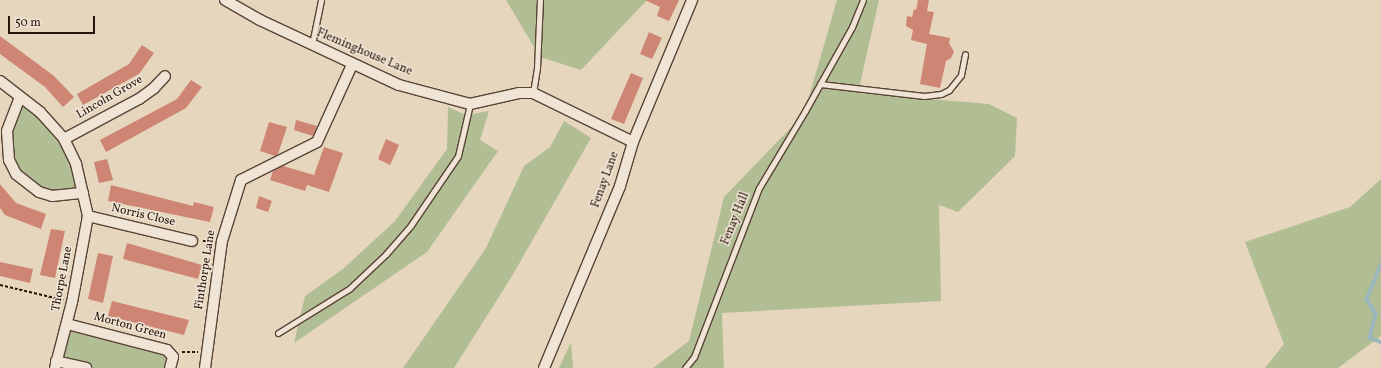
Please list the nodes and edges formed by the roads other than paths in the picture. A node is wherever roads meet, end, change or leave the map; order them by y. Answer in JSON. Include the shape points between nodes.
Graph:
{"nodes":[{"id":1,"x":225,"y":0,"type":"edge"},
{"id":2,"x":321,"y":0,"type":"edge"},
{"id":3,"x":540,"y":0,"type":"edge"},
{"id":4,"x":692,"y":0,"type":"edge"},
{"id":5,"x":863,"y":0,"type":"edge"},
{"id":6,"x":312,"y":45,"type":"junction"},
{"id":7,"x":965,"y":54,"type":"dead end"},
{"id":8,"x":352,"y":65,"type":"junction"},
{"id":9,"x":165,"y":76,"type":"dead end"},
{"id":10,"x":0,"y":81,"type":"edge"},
{"id":11,"x":820,"y":84,"type":"junction"},
{"id":12,"x":533,"y":94,"type":"junction"},
{"id":13,"x":20,"y":97,"type":"junction"},
{"id":14,"x":470,"y":104,"type":"junction"},
{"id":15,"x":64,"y":139,"type":"junction"},
{"id":16,"x":633,"y":142,"type":"junction"},
{"id":17,"x":83,"y":193,"type":"junction"},
{"id":18,"x":88,"y":216,"type":"junction"},
{"id":19,"x":192,"y":241,"type":"road end"},
{"id":20,"x":67,"y":324,"type":"junction"},
{"id":21,"x":278,"y":333,"type":"dead end"},
{"id":22,"x":56,"y":365,"type":"edge"},
{"id":23,"x":86,"y":368,"type":"edge"},
{"id":24,"x":170,"y":368,"type":"edge"},
{"id":25,"x":205,"y":368,"type":"edge"},
{"id":26,"x":544,"y":368,"type":"edge"},
{"id":27,"x":685,"y":368,"type":"edge"}],
"edges":[{"from":1,"to":6,"type":"street","name":"Fleminghouse Lane"},
{"from":2,"to":6,"type":"lane"},
{"from":3,"to":12,"type":"lane","via":[[537,68]]},
{"from":4,"to":16,"type":"street","name":"Fenay Lane"},
{"from":5,"to":11,"type":"lane","name":"Fenay Hall","via":[[852,27]]},
{"from":6,"to":8,"type":"street","name":"Fleminghouse Lane"},
{"from":7,"to":11,"type":"lane","via":[[960,75],[949,90],[941,94],[917,95]]},
{"from":8,"to":14,"type":"street","name":"Fleminghouse Lane","via":[[399,85]]},
{"from":8,"to":25,"type":"street","name":"Finthorpe Lane","via":[[317,142],[241,180],[222,241]]},
{"from":9,"to":15,"type":"street","name":"Lincoln Grove","via":[[139,99]]},
{"from":10,"to":13,"type":"street","name":"Thorpe Lane"},
{"from":11,"to":27,"type":"lane","name":"Fenay Hall","via":[[759,188],[694,357]]},
{"from":12,"to":14,"type":"street","name":"Fleminghouse Lane","via":[[519,93]]},
{"from":12,"to":16,"type":"street","name":"Fleminghouse Lane"},
{"from":13,"to":15,"type":"street","name":"Thorpe Lane","via":[[40,112]]},
{"from":13,"to":17,"type":"street","via":[[7,131],[9,160],[16,174],[39,192],[52,196]]},
{"from":14,"to":21,"type":"lane","via":[[458,156],[410,225],[386,254],[349,289]]},
{"from":15,"to":17,"type":"street","name":"Thorpe Lane","via":[[76,164]]},
{"from":16,"to":26,"type":"street","name":"Fenay Lane","via":[[620,186]]},
{"from":17,"to":18,"type":"street","name":"Thorpe Lane"},
{"from":18,"to":19,"type":"street","name":"Norris Close"},
{"from":18,"to":20,"type":"street","name":"Thorpe Lane"},
{"from":20,"to":22,"type":"street","name":"Thorpe Lane"},
{"from":20,"to":24,"type":"street","name":"Morton Green","via":[[167,350],[172,357]]},
{"from":22,"to":23,"type":"street"}]}
